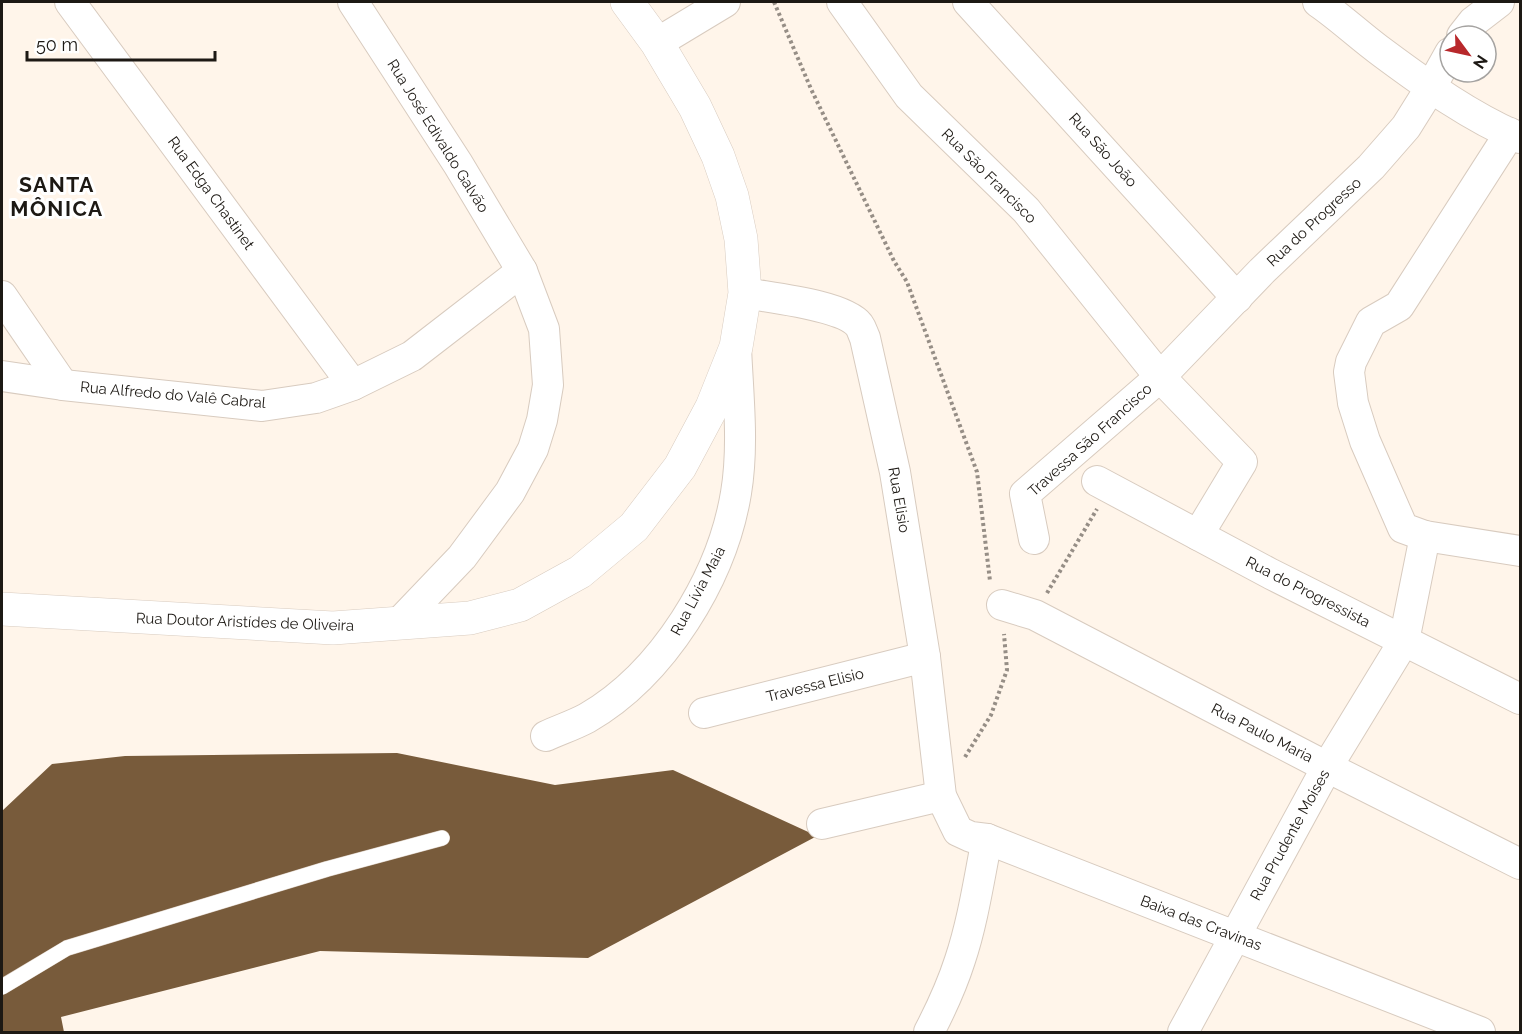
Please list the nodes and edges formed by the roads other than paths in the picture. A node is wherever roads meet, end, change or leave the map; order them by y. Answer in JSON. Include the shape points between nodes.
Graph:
{"nodes":[{"id":1,"x":70,"y":2,"type":"edge"},
{"id":2,"x":353,"y":2,"type":"edge"},
{"id":3,"x":627,"y":2,"type":"edge"},
{"id":4,"x":725,"y":2,"type":"edge"},
{"id":5,"x":842,"y":2,"type":"edge"},
{"id":6,"x":968,"y":2,"type":"edge"},
{"id":7,"x":1318,"y":2,"type":"edge"},
{"id":8,"x":1499,"y":2,"type":"edge"},
{"id":9,"x":1471,"y":24,"type":"edge"},
{"id":10,"x":657,"y":43,"type":"junction"},
{"id":11,"x":1438,"y":74,"type":"edge"},
{"id":12,"x":1431,"y":87,"type":"junction"},
{"id":13,"x":1515,"y":136,"type":"edge"},
{"id":14,"x":522,"y":271,"type":"junction"},
{"id":15,"x":745,"y":293,"type":"junction"},
{"id":16,"x":2,"y":296,"type":"edge"},
{"id":17,"x":1237,"y":298,"type":"junction"},
{"id":18,"x":736,"y":347,"type":"junction"},
{"id":19,"x":2,"y":376,"type":"edge"},
{"id":20,"x":1160,"y":377,"type":"junction"},
{"id":21,"x":63,"y":385,"type":"junction"},
{"id":22,"x":353,"y":385,"type":"junction"},
{"id":23,"x":1103,"y":485,"type":"road end"},
{"id":24,"x":1198,"y":535,"type":"junction"},
{"id":25,"x":1425,"y":536,"type":"junction"},
{"id":26,"x":1034,"y":539,"type":"dead end"},
{"id":27,"x":1521,"y":551,"type":"edge"},
{"id":28,"x":1002,"y":605,"type":"road end"},
{"id":29,"x":2,"y":609,"type":"edge"},
{"id":30,"x":398,"y":624,"type":"junction"},
{"id":31,"x":1404,"y":641,"type":"junction"},
{"id":32,"x":925,"y":657,"type":"junction"},
{"id":33,"x":1521,"y":699,"type":"edge"},
{"id":34,"x":704,"y":713,"type":"dead end"},
{"id":35,"x":546,"y":736,"type":"dead end"},
{"id":36,"x":1327,"y":767,"type":"junction"},
{"id":37,"x":948,"y":811,"type":"junction"},
{"id":38,"x":822,"y":824,"type":"dead end"},
{"id":39,"x":441,"y":838,"type":"dead end"},
{"id":40,"x":987,"y":839,"type":"junction"},
{"id":41,"x":1521,"y":864,"type":"edge"},
{"id":42,"x":1235,"y":936,"type":"junction"},
{"id":43,"x":2,"y":987,"type":"edge"},
{"id":44,"x":929,"y":1032,"type":"edge"},
{"id":45,"x":1183,"y":1032,"type":"edge"},
{"id":46,"x":1480,"y":1032,"type":"edge"}],
"edges":[{"from":1,"to":22,"type":"street","name":"Rua Edga Chastinet"},
{"from":2,"to":14,"type":"street","name":"Rua José Edivaldo Galvão"},
{"from":3,"to":10,"type":"street","name":"Rua Doutor Aristídes de Oliveira"},
{"from":4,"to":10,"type":"street"},
{"from":5,"to":20,"type":"street","name":"Rua São Francisco","via":[[909,96],[1026,210]]},
{"from":6,"to":17,"type":"street","name":"Rua São João"},
{"from":7,"to":12,"type":"street"},
{"from":8,"to":9,"type":"street"},
{"from":10,"to":15,"type":"street","name":"Rua Doutor Aristídes de Oliveira","via":[[695,107],[718,156],[741,239]]},
{"from":11,"to":12,"type":"street","name":"Rua do Progresso"},
{"from":12,"to":13,"type":"street"},
{"from":12,"to":17,"type":"street","name":"Rua do Progresso","via":[[1406,127],[1371,167]]},
{"from":13,"to":25,"type":"street","via":[[1399,306],[1371,322],[1352,362],[1353,403],[1369,451],[1403,528]]},
{"from":14,"to":22,"type":"street","name":"Rua Alfredo do Valê Cabral","via":[[412,356]]},
{"from":14,"to":30,"type":"street","name":"Rua José Edivaldo Galvão","via":[[543,328],[548,385],[533,449],[510,492],[462,557]]},
{"from":15,"to":18,"type":"street","name":"Rua Doutor Aristídes de Oliveira"},
{"from":15,"to":32,"type":"street","name":"Rua Elisio","via":[[829,309],[845,314],[859,325],[895,472]]},
{"from":16,"to":21,"type":"street"},
{"from":17,"to":20,"type":"street","name":"Rua do Progresso"},
{"from":18,"to":30,"type":"street","name":"Rua Doutor Aristídes de Oliveira","via":[[712,407],[680,467],[634,527],[580,572],[520,605],[470,618]]},
{"from":18,"to":35,"type":"street","name":"Rua Lívia Maia","via":[[740,436],[736,491],[727,535],[717,560],[672,641],[642,674],[587,718]]},
{"from":19,"to":21,"type":"street","name":"Rua Alfredo do Valê Cabral"},
{"from":20,"to":24,"type":"street","name":"Rua São Francisco","via":[[1242,462]]},
{"from":20,"to":26,"type":"street","name":"Travessa São Francisco","via":[[1025,494]]},
{"from":21,"to":22,"type":"street","name":"Rua Alfredo do Valê Cabral","via":[[262,406],[316,398]]},
{"from":23,"to":24,"type":"street","name":"Rua do Progressista"},
{"from":24,"to":31,"type":"street","name":"Rua do Progressista"},
{"from":25,"to":27,"type":"street"},
{"from":25,"to":31,"type":"street"},
{"from":28,"to":36,"type":"street","name":"Rua Paulo Maria","via":[[1035,615]]},
{"from":29,"to":30,"type":"street","name":"Rua Doutor Aristídes de Oliveira","via":[[333,628]]},
{"from":31,"to":33,"type":"street","name":"Rua do Progressista"},
{"from":31,"to":36,"type":"street","name":"Rua Prudente Moises"},
{"from":32,"to":34,"type":"street","name":"Travessa Elisio"},
{"from":32,"to":37,"type":"street","name":"Rua Elisio"},
{"from":36,"to":41,"type":"street","name":"Rua Paulo Maria"},
{"from":36,"to":42,"type":"street","name":"Rua Prudente Moises"},
{"from":37,"to":38,"type":"street"},
{"from":37,"to":40,"type":"street","name":"Baixa das Cravinas","via":[[958,831]]},
{"from":39,"to":43,"type":"lane","via":[[67,948]]},
{"from":40,"to":42,"type":"street","name":"Baixa das Cravinas"},
{"from":40,"to":44,"type":"street","via":[[960,960]]},
{"from":42,"to":45,"type":"street","name":"Rua Prudente Moises"},
{"from":42,"to":46,"type":"street","name":"Baixa das Cravinas"}]}
